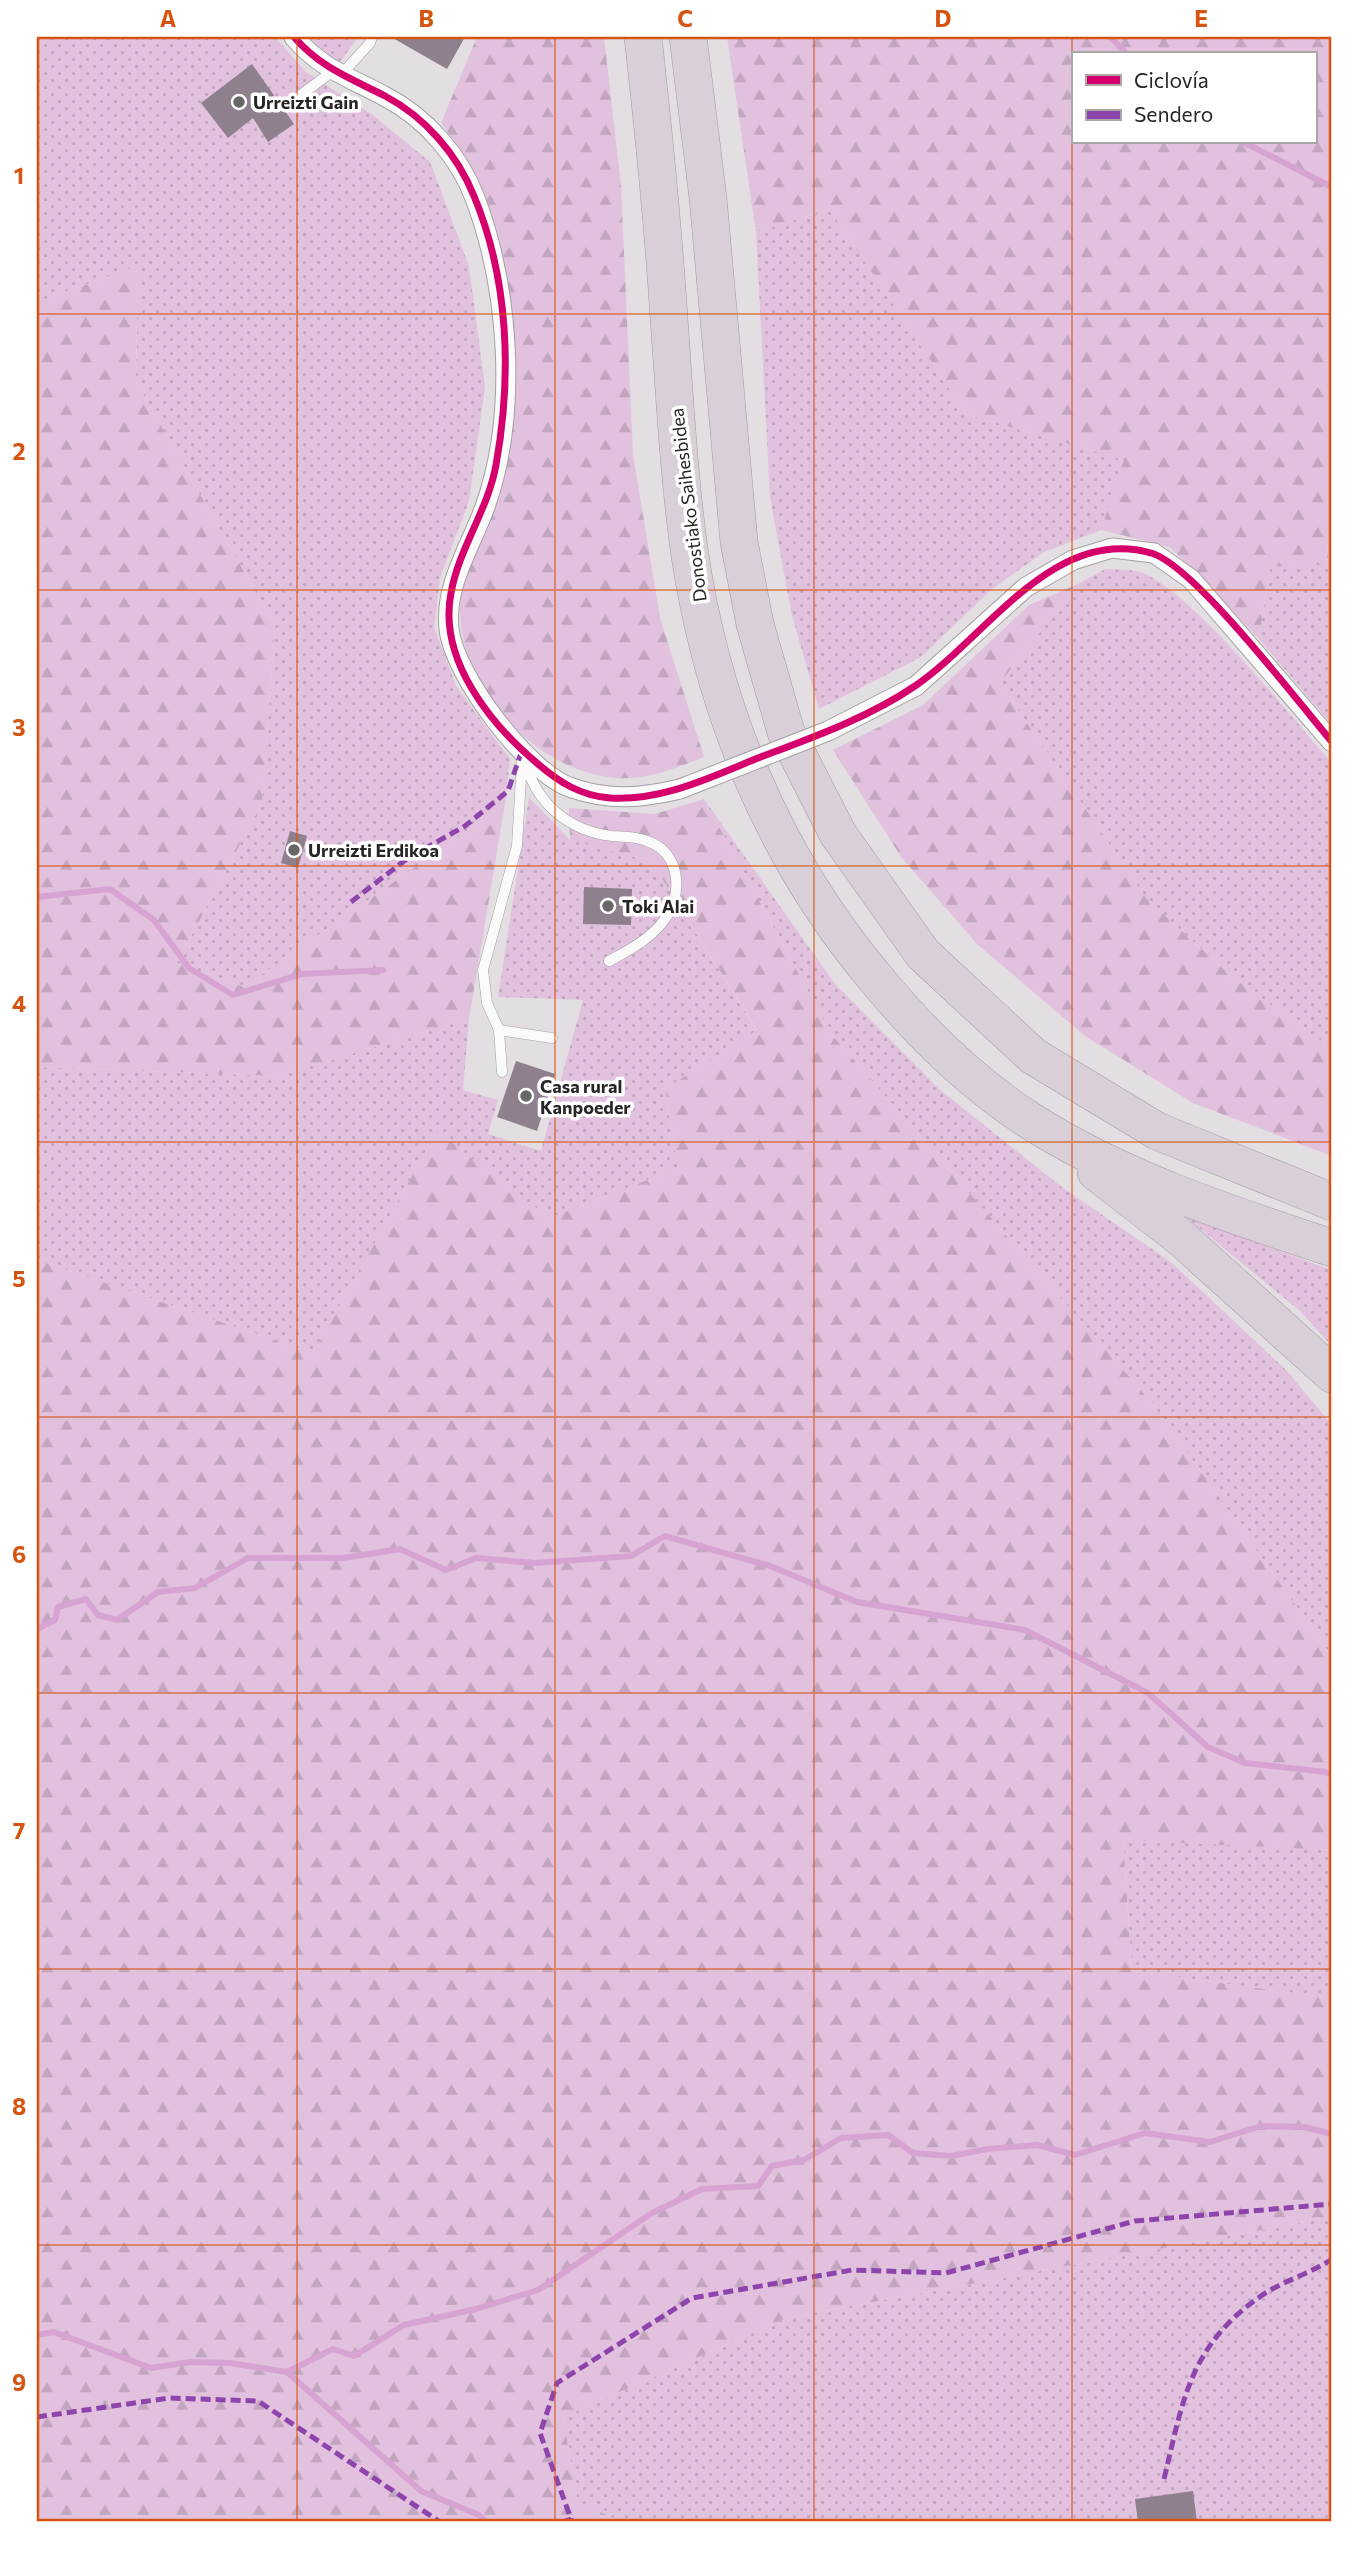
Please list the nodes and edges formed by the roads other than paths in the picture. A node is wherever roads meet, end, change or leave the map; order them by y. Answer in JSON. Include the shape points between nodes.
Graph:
{"nodes":[{"id":1,"x":294,"y":37,"type":"edge"},
{"id":2,"x":372,"y":37,"type":"edge"},
{"id":3,"x":643,"y":37,"type":"edge"},
{"id":4,"x":688,"y":37,"type":"edge"},
{"id":5,"x":336,"y":73,"type":"junction"},
{"id":6,"x":290,"y":103,"type":"dead end"},
{"id":7,"x":1332,"y":742,"type":"edge"},
{"id":8,"x":522,"y":750,"type":"junction"},
{"id":9,"x":609,"y":961,"type":"dead end"},
{"id":10,"x":499,"y":1030,"type":"junction"},
{"id":11,"x":552,"y":1038,"type":"dead end"},
{"id":12,"x":502,"y":1072,"type":"dead end"},
{"id":13,"x":1029,"y":1120,"type":"junction"},
{"id":14,"x":1323,"y":1197,"type":"edge"},
{"id":15,"x":1332,"y":1248,"type":"edge"},
{"id":16,"x":1332,"y":1374,"type":"edge"}],
"edges":[{"from":1,"to":5,"type":"street"},
{"from":2,"to":5,"type":"lane"},
{"from":3,"to":13,"type":"highway","name":"Donostiako Saihesbidea","via":[[661,197],[689,548],[712,662],[729,719],[782,841],[840,933],[923,1030]]},
{"from":4,"to":14,"type":"highway","via":[[747,583],[786,733],[838,834],[923,954],[1032,1056],[1157,1131]]},
{"from":5,"to":6,"type":"lane"},
{"from":5,"to":8,"type":"street","via":[[387,97],[432,132],[453,156],[474,196],[485,231],[502,309],[506,383],[496,466],[486,505],[451,593],[449,629],[457,661],[475,693]]},
{"from":7,"to":8,"type":"street","bridge":true,"via":[[1191,579],[1154,553],[1112,548],[1073,560],[1026,587],[916,685],[828,731],[680,789],[642,798],[606,797],[568,787]]},
{"from":8,"to":9,"type":"lane","via":[[534,786],[556,815],[592,832],[632,836],[670,855],[677,876],[666,919],[641,943]]},
{"from":8,"to":10,"type":"lane","via":[[517,846],[483,970],[487,1003]]},
{"from":10,"to":11,"type":"lane"},
{"from":10,"to":12,"type":"lane"},
{"from":13,"to":15,"type":"highway","name":"Donostiako Saihesbidea","via":[[1180,1195]]},
{"from":13,"to":16,"type":"highway","via":[[1180,1237]]}]}
